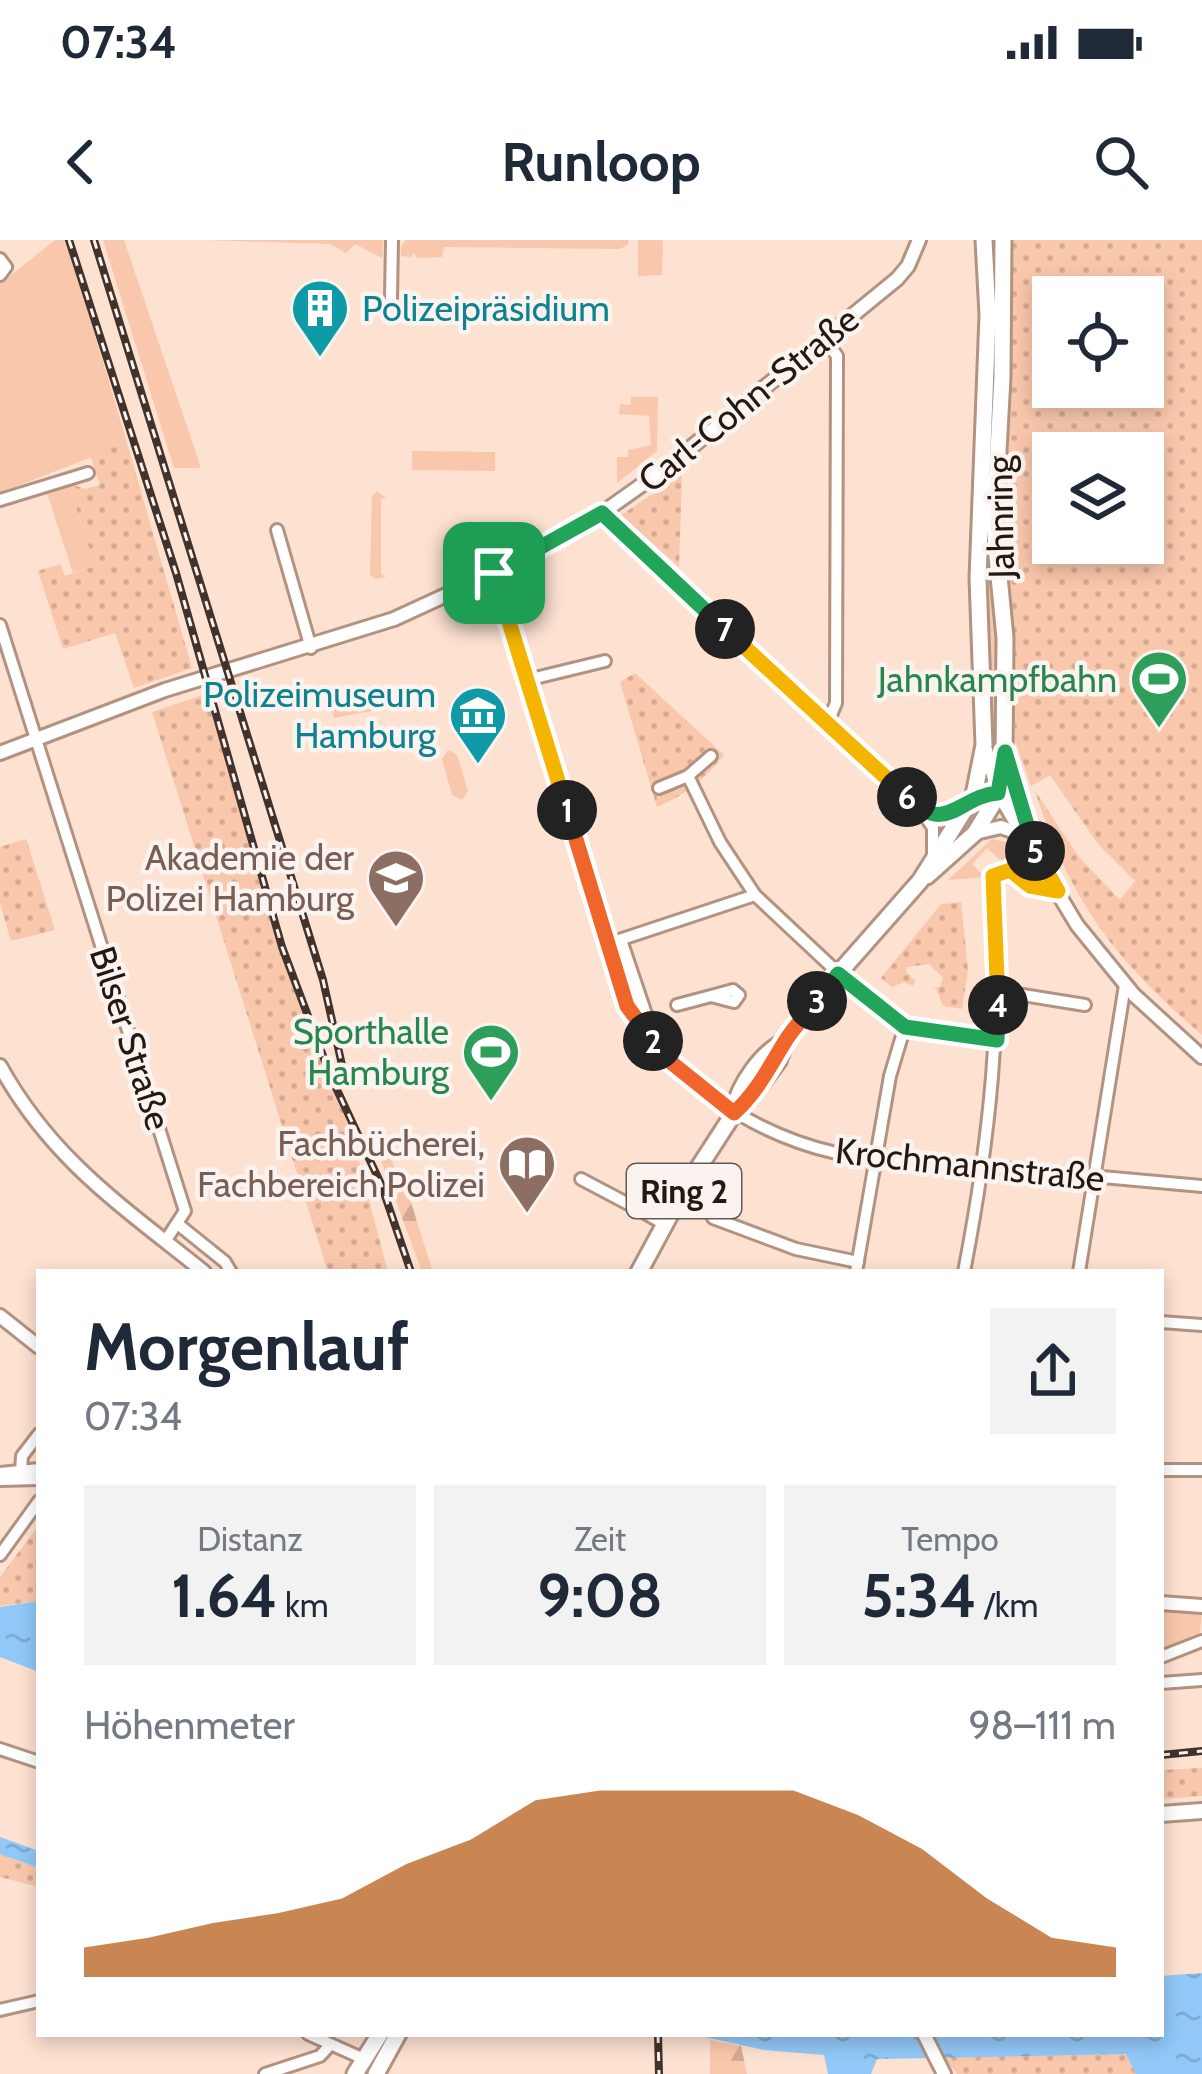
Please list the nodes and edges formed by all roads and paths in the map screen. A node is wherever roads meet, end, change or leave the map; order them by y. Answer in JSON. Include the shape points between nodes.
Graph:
{"nodes":[{"id":1,"x":392,"y":240,"type":"edge"},
{"id":2,"x":915,"y":240,"type":"edge"},
{"id":3,"x":984,"y":240,"type":"edge"},
{"id":4,"x":1003,"y":240,"type":"edge"},
{"id":5,"x":0,"y":259,"type":"edge"},
{"id":6,"x":0,"y":275,"type":"edge"},
{"id":7,"x":392,"y":298,"type":"dead end"},
{"id":8,"x":825,"y":339,"type":"junction"},
{"id":9,"x":88,"y":473,"type":"dead end"},
{"id":10,"x":0,"y":500,"type":"edge"},
{"id":11,"x":602,"y":513,"type":"junction"},
{"id":12,"x":277,"y":530,"type":"dead end"},
{"id":13,"x":494,"y":573,"type":"junction"},
{"id":14,"x":0,"y":625,"type":"edge"},
{"id":15,"x":311,"y":648,"type":"junction"},
{"id":16,"x":605,"y":661,"type":"dead end"},
{"id":17,"x":527,"y":680,"type":"junction"},
{"id":18,"x":828,"y":722,"type":"junction"},
{"id":19,"x":984,"y":736,"type":"junction"},
{"id":20,"x":37,"y":740,"type":"junction"},
{"id":21,"x":1005,"y":752,"type":"junction"},
{"id":22,"x":0,"y":753,"type":"edge"},
{"id":23,"x":711,"y":756,"type":"dead end"},
{"id":24,"x":688,"y":776,"type":"junction"},
{"id":25,"x":659,"y":788,"type":"dead end"},
{"id":26,"x":998,"y":793,"type":"junction"},
{"id":27,"x":972,"y":801,"type":"junction"},
{"id":28,"x":1018,"y":804,"type":"junction"},
{"id":29,"x":922,"y":812,"type":"junction"},
{"id":30,"x":975,"y":833,"type":"junction"},
{"id":31,"x":1022,"y":835,"type":"junction"},
{"id":32,"x":1034,"y":850,"type":"junction"},
{"id":33,"x":933,"y":859,"type":"junction"},
{"id":34,"x":920,"y":881,"type":"junction"},
{"id":35,"x":1058,"y":891,"type":"junction"},
{"id":36,"x":754,"y":895,"type":"junction"},
{"id":37,"x":621,"y":940,"type":"junction"},
{"id":38,"x":607,"y":944,"type":"junction"},
{"id":39,"x":838,"y":974,"type":"junction"},
{"id":40,"x":1125,"y":986,"type":"junction"},
{"id":41,"x":998,"y":991,"type":"junction"},
{"id":42,"x":711,"y":996,"type":"dead end"},
{"id":43,"x":677,"y":1005,"type":"dead end"},
{"id":44,"x":1085,"y":1005,"type":"dead end"},
{"id":45,"x":664,"y":1009,"type":"dead end"},
{"id":46,"x":642,"y":1018,"type":"junction"},
{"id":47,"x":905,"y":1027,"type":"junction"},
{"id":48,"x":997,"y":1040,"type":"junction"},
{"id":49,"x":1202,"y":1057,"type":"edge"},
{"id":50,"x":0,"y":1066,"type":"edge"},
{"id":51,"x":734,"y":1113,"type":"junction"},
{"id":52,"x":875,"y":1158,"type":"junction"},
{"id":53,"x":983,"y":1169,"type":"junction"},
{"id":54,"x":1095,"y":1178,"type":"junction"},
{"id":55,"x":581,"y":1179,"type":"dead end"},
{"id":56,"x":1202,"y":1186,"type":"edge"},
{"id":57,"x":713,"y":1218,"type":"dead end"},
{"id":58,"x":664,"y":1224,"type":"junction"},
{"id":59,"x":179,"y":1225,"type":"junction"},
{"id":60,"x":166,"y":1240,"type":"junction"},
{"id":61,"x":857,"y":1267,"type":"edge"},
{"id":62,"x":200,"y":1269,"type":"edge"},
{"id":63,"x":229,"y":1269,"type":"edge"},
{"id":64,"x":640,"y":1269,"type":"edge"},
{"id":65,"x":965,"y":1269,"type":"edge"},
{"id":66,"x":1080,"y":1269,"type":"edge"},
{"id":67,"x":0,"y":1316,"type":"edge"},
{"id":68,"x":1164,"y":1322,"type":"edge"},
{"id":69,"x":1202,"y":1325,"type":"edge"},
{"id":70,"x":36,"y":1345,"type":"edge"},
{"id":71,"x":36,"y":1438,"type":"edge"},
{"id":72,"x":36,"y":1470,"type":"edge"},
{"id":73,"x":1164,"y":1470,"type":"edge"},
{"id":74,"x":1202,"y":1470,"type":"edge"},
{"id":75,"x":0,"y":1476,"type":"edge"},
{"id":76,"x":22,"y":1476,"type":"junction"},
{"id":77,"x":36,"y":1478,"type":"edge"},
{"id":78,"x":36,"y":1500,"type":"edge"},
{"id":79,"x":36,"y":1504,"type":"edge"},
{"id":80,"x":0,"y":1555,"type":"edge"},
{"id":81,"x":1164,"y":1603,"type":"edge"},
{"id":82,"x":1202,"y":1606,"type":"edge"},
{"id":83,"x":1202,"y":1641,"type":"edge"},
{"id":84,"x":1164,"y":1656,"type":"edge"},
{"id":85,"x":1202,"y":1680,"type":"edge"},
{"id":86,"x":1164,"y":1683,"type":"edge"},
{"id":87,"x":0,"y":1749,"type":"edge"},
{"id":88,"x":36,"y":1761,"type":"edge"},
{"id":89,"x":1202,"y":1811,"type":"edge"},
{"id":90,"x":1164,"y":1814,"type":"edge"},
{"id":91,"x":36,"y":2002,"type":"edge"},
{"id":92,"x":0,"y":2010,"type":"edge"},
{"id":93,"x":314,"y":2037,"type":"edge"},
{"id":94,"x":379,"y":2037,"type":"edge"},
{"id":95,"x":395,"y":2037,"type":"edge"},
{"id":96,"x":925,"y":2037,"type":"edge"},
{"id":97,"x":330,"y":2045,"type":"junction"},
{"id":98,"x":364,"y":2071,"type":"edge"},
{"id":99,"x":265,"y":2074,"type":"edge"},
{"id":100,"x":944,"y":2074,"type":"edge"}],
"edges":[{"from":1,"to":7,"type":"street"},
{"from":2,"to":8,"type":"street","name":"Carl-Cohn-Straße","via":[[901,276]]},
{"from":3,"to":19,"type":"main road","name":"Jahnring","number":"Ring 2"},
{"from":4,"to":21,"type":"main road","name":"Jahnring","number":"Ring 2","via":[[994,525]]},
{"from":5,"to":6,"type":"street"},
{"from":8,"to":11,"type":"street","name":"Carl-Cohn-Straße"},
{"from":8,"to":18,"type":"street","via":[[837,356],[836,703]]},
{"from":9,"to":10,"type":"street"},
{"from":11,"to":13,"type":"street","name":"Carl-Cohn-Straße"},
{"from":11,"to":18,"type":"street"},
{"from":12,"to":15,"type":"street"},
{"from":13,"to":15,"type":"street","name":"Carl-Cohn-Straße"},
{"from":13,"to":17,"type":"street","name":"Krochmannstraße"},
{"from":14,"to":20,"type":"street","name":"Bilser Straße"},
{"from":15,"to":20,"type":"street","name":"Carl-Cohn-Straße"},
{"from":16,"to":17,"type":"street"},
{"from":17,"to":38,"type":"street","name":"Krochmannstraße"},
{"from":18,"to":29,"type":"street"},
{"from":19,"to":26,"type":"street"},
{"from":19,"to":27,"type":"main road","number":"Ring 2"},
{"from":20,"to":22,"type":"street","name":"Carl-Cohn-Straße"},
{"from":20,"to":59,"type":"street","name":"Bilser Straße","via":[[185,1211]]},
{"from":21,"to":26,"type":"main road","name":"Jahnring","number":"Ring 2"},
{"from":21,"to":28,"type":"street"},
{"from":23,"to":24,"type":"street"},
{"from":24,"to":25,"type":"street"},
{"from":24,"to":36,"type":"street"},
{"from":26,"to":27,"type":"street"},
{"from":26,"to":28,"type":"street"},
{"from":26,"to":30,"type":"main road","number":"Ring 2"},
{"from":26,"to":31,"type":"street"},
{"from":27,"to":29,"type":"street","via":[[949,814]]},
{"from":27,"to":33,"type":"main road","number":"Ring 2"},
{"from":28,"to":32,"type":"street"},
{"from":29,"to":33,"type":"street","via":[[933,829]]},
{"from":30,"to":31,"type":"street","via":[[1001,827]]},
{"from":30,"to":34,"type":"main road","number":"Ring 2"},
{"from":31,"to":32,"type":"street"},
{"from":32,"to":35,"type":"street"},
{"from":33,"to":34,"type":"main road","number":"Ring 2"},
{"from":34,"to":39,"type":"main road","number":"Ring 2"},
{"from":35,"to":40,"type":"street"},
{"from":35,"to":41,"type":"street","via":[[1030,886],[1010,870],[993,876]]},
{"from":36,"to":37,"type":"street"},
{"from":36,"to":39,"type":"street"},
{"from":37,"to":38,"type":"street"},
{"from":37,"to":46,"type":"street","name":"Krochmannstraße"},
{"from":38,"to":46,"type":"street","name":"Krochmannstraße","via":[[627,1006]]},
{"from":39,"to":47,"type":"street"},
{"from":39,"to":51,"type":"main road","number":"Ring 2","via":[[744,1085]]},
{"from":40,"to":49,"type":"street"},
{"from":40,"to":54,"type":"street"},
{"from":41,"to":44,"type":"street"},
{"from":41,"to":48,"type":"street"},
{"from":42,"to":43,"type":"street"},
{"from":45,"to":46,"type":"street"},
{"from":46,"to":51,"type":"street","name":"Krochmannstraße","via":[[673,1064]]},
{"from":47,"to":48,"type":"street"},
{"from":47,"to":52,"type":"street"},
{"from":48,"to":53,"type":"street"},
{"from":50,"to":60,"type":"street","via":[[49,1142]]},
{"from":51,"to":52,"type":"street","name":"Krochmannstraße","via":[[802,1145]]},
{"from":51,"to":58,"type":"main road","number":"Ring 2"},
{"from":52,"to":53,"type":"street","name":"Krochmannstraße"},
{"from":52,"to":61,"type":"street"},
{"from":53,"to":54,"type":"street","name":"Krochmannstraße"},
{"from":53,"to":65,"type":"street"},
{"from":54,"to":56,"type":"street","name":"Krochmannstraße"},
{"from":54,"to":66,"type":"street"},
{"from":55,"to":58,"type":"street"},
{"from":57,"to":61,"type":"street"},
{"from":58,"to":64,"type":"main road","number":"Ring 2"},
{"from":59,"to":60,"type":"street"},
{"from":59,"to":63,"type":"street"},
{"from":60,"to":62,"type":"street"},
{"from":67,"to":70,"type":"street"},
{"from":68,"to":69,"type":"street"},
{"from":71,"to":76,"type":"street","via":[[22,1456]]},
{"from":72,"to":76,"type":"street"},
{"from":73,"to":74,"type":"street"},
{"from":75,"to":76,"type":"street"},
{"from":76,"to":77,"type":"street"},
{"from":76,"to":78,"type":"street"},
{"from":79,"to":80,"type":"street"},
{"from":81,"to":82,"type":"street"},
{"from":83,"to":84,"type":"street"},
{"from":85,"to":86,"type":"street"},
{"from":87,"to":88,"type":"street"},
{"from":89,"to":90,"type":"main road"},
{"from":91,"to":92,"type":"street"},
{"from":93,"to":97,"type":"street"},
{"from":94,"to":98,"type":"main road"},
{"from":95,"to":98,"type":"main road"},
{"from":96,"to":100,"type":"street"},
{"from":97,"to":98,"type":"street"},
{"from":97,"to":99,"type":"street"}]}
